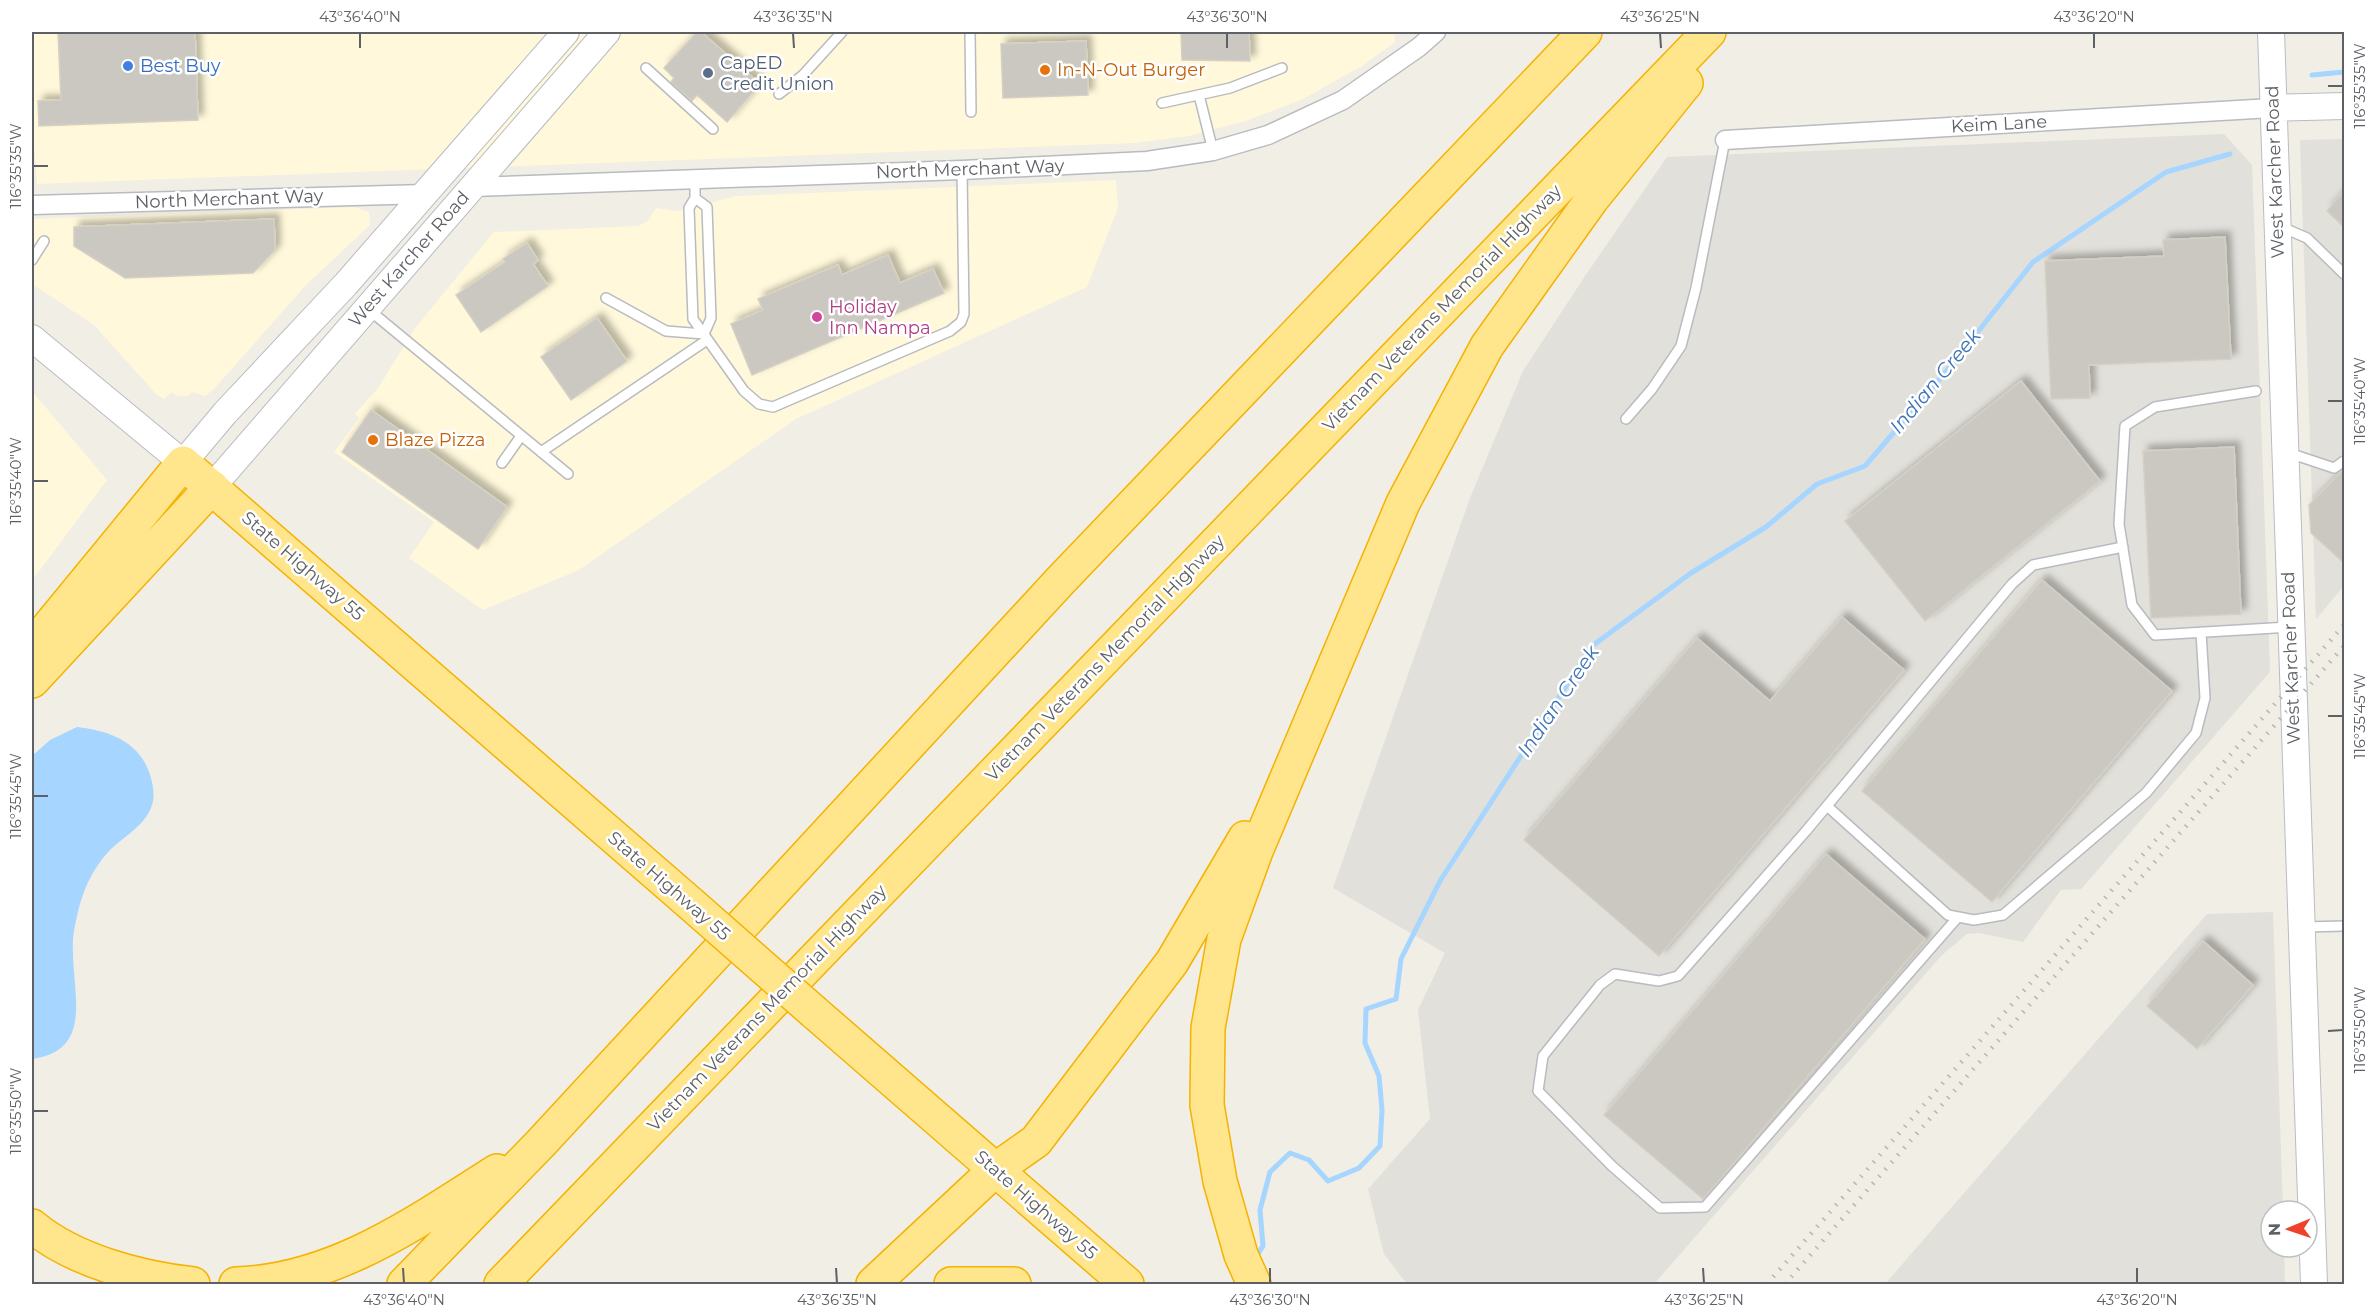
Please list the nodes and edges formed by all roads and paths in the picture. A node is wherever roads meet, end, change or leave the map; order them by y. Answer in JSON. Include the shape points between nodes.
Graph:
{"nodes":[{"id":1,"x":566,"y":32,"type":"edge"},
{"id":2,"x":607,"y":32,"type":"edge"},
{"id":3,"x":842,"y":32,"type":"edge"},
{"id":4,"x":970,"y":32,"type":"edge"},
{"id":5,"x":1436,"y":32,"type":"edge"},
{"id":6,"x":1586,"y":32,"type":"edge"},
{"id":7,"x":1709,"y":32,"type":"edge"},
{"id":8,"x":1728,"y":32,"type":"edge"},
{"id":9,"x":2271,"y":32,"type":"edge"},
{"id":10,"x":1419,"y":39,"type":"edge"},
{"id":11,"x":547,"y":53,"type":"junction"},
{"id":12,"x":646,"y":68,"type":"dead end"},
{"id":13,"x":1282,"y":68,"type":"dead end"},
{"id":14,"x":779,"y":94,"type":"dead end"},
{"id":15,"x":1199,"y":95,"type":"junction"},
{"id":16,"x":1162,"y":103,"type":"dead end"},
{"id":17,"x":2344,"y":106,"type":"edge"},
{"id":18,"x":2272,"y":108,"type":"junction"},
{"id":19,"x":971,"y":112,"type":"dead end"},
{"id":20,"x":713,"y":129,"type":"dead end"},
{"id":21,"x":1725,"y":140,"type":"joint"},
{"id":22,"x":1213,"y":151,"type":"junction"},
{"id":23,"x":962,"y":170,"type":"junction"},
{"id":24,"x":471,"y":187,"type":"junction"},
{"id":25,"x":695,"y":189,"type":"junction"},
{"id":26,"x":426,"y":194,"type":"junction"},
{"id":27,"x":32,"y":205,"type":"edge"},
{"id":28,"x":2277,"y":225,"type":"junction"},
{"id":29,"x":44,"y":241,"type":"dead end"},
{"id":30,"x":32,"y":260,"type":"edge"},
{"id":31,"x":2344,"y":274,"type":"edge"},
{"id":32,"x":606,"y":298,"type":"dead end"},
{"id":33,"x":366,"y":308,"type":"junction"},
{"id":34,"x":705,"y":337,"type":"junction"},
{"id":35,"x":32,"y":338,"type":"edge"},
{"id":36,"x":2256,"y":391,"type":"dead end"},
{"id":37,"x":1626,"y":419,"type":"dead end"},
{"id":38,"x":521,"y":436,"type":"junction"},
{"id":39,"x":2283,"y":451,"type":"junction"},
{"id":40,"x":541,"y":452,"type":"junction"},
{"id":41,"x":2344,"y":461,"type":"edge"},
{"id":42,"x":183,"y":463,"type":"junction"},
{"id":43,"x":502,"y":464,"type":"dead end"},
{"id":44,"x":568,"y":474,"type":"dead end"},
{"id":45,"x":212,"y":487,"type":"junction"},
{"id":46,"x":1403,"y":503,"type":"junction"},
{"id":47,"x":2123,"y":547,"type":"junction"},
{"id":48,"x":2290,"y":627,"type":"junction"},
{"id":49,"x":2201,"y":632,"type":"junction"},
{"id":50,"x":32,"y":646,"type":"edge"},
{"id":51,"x":32,"y":681,"type":"edge"},
{"id":52,"x":1827,"y":806,"type":"junction"},
{"id":53,"x":1958,"y":917,"type":"junction"},
{"id":54,"x":2344,"y":926,"type":"edge"},
{"id":55,"x":2301,"y":927,"type":"junction"},
{"id":56,"x":541,"y":1143,"type":"junction"},
{"id":57,"x":995,"y":1170,"type":"junction"},
{"id":58,"x":32,"y":1226,"type":"edge"},
{"id":59,"x":194,"y":1284,"type":"edge"},
{"id":60,"x":236,"y":1284,"type":"edge"},
{"id":61,"x":405,"y":1284,"type":"edge"},
{"id":62,"x":501,"y":1284,"type":"edge"},
{"id":63,"x":873,"y":1284,"type":"edge"},
{"id":64,"x":954,"y":1284,"type":"edge"},
{"id":65,"x":1014,"y":1284,"type":"edge"},
{"id":66,"x":1127,"y":1284,"type":"edge"},
{"id":67,"x":1254,"y":1284,"type":"edge"},
{"id":68,"x":2314,"y":1284,"type":"edge"}],
"edges":[{"from":1,"to":11,"type":"main road","name":"West Karcher Road"},
{"from":2,"to":24,"type":"main road","name":"West Karcher Road"},
{"from":3,"to":14,"type":"lane","via":[[803,75]]},
{"from":4,"to":19,"type":"lane"},
{"from":5,"to":10,"type":"street","name":"North Merchant Way"},
{"from":6,"to":56,"type":"highway","via":[[1052,588]]},
{"from":7,"to":62,"type":"highway","name":"Vietnam Veterans Memorial Highway"},
{"from":8,"to":46,"type":"highway","via":[[1592,199],[1487,346]]},
{"from":9,"to":18,"type":"main road","name":"West Karcher Road"},
{"from":10,"to":22,"type":"street","name":"North Merchant Way","via":[[1343,100],[1268,135]]},
{"from":11,"to":24,"type":"main road","via":[[549,74],[476,160]]},
{"from":11,"to":26,"type":"main road","name":"West Karcher Road"},
{"from":12,"to":20,"type":"lane"},
{"from":13,"to":15,"type":"lane"},
{"from":15,"to":16,"type":"lane"},
{"from":15,"to":22,"type":"lane"},
{"from":17,"to":18,"type":"main road"},
{"from":18,"to":21,"type":"street","name":"Keim Lane"},
{"from":18,"to":28,"type":"main road","name":"West Karcher Road"},
{"from":21,"to":37,"type":"lane","via":[[1681,346]]},
{"from":22,"to":23,"type":"street","name":"North Merchant Way","via":[[1147,161]]},
{"from":23,"to":25,"type":"street","name":"North Merchant Way"},
{"from":23,"to":34,"type":"lane","via":[[964,314],[957,327],[773,407],[759,404],[744,391]]},
{"from":24,"to":25,"type":"street","name":"North Merchant Way"},
{"from":24,"to":33,"type":"main road","name":"West Karcher Road"},
{"from":25,"to":34,"type":"lane","via":[[689,208],[693,319]]},
{"from":25,"to":34,"type":"lane","via":[[707,207],[711,318]]},
{"from":26,"to":27,"type":"street","name":"North Merchant Way"},
{"from":26,"to":42,"type":"main road","name":"West Karcher Road"},
{"from":28,"to":31,"type":"lane","via":[[2307,238]]},
{"from":28,"to":39,"type":"main road","name":"West Karcher Road"},
{"from":29,"to":30,"type":"lane"},
{"from":32,"to":34,"type":"lane","via":[[666,331]]},
{"from":33,"to":38,"type":"lane"},
{"from":33,"to":45,"type":"main road","name":"West Karcher Road"},
{"from":34,"to":40,"type":"lane"},
{"from":35,"to":42,"type":"main road"},
{"from":36,"to":47,"type":"lane","via":[[2155,407],[2125,426],[2119,524]]},
{"from":38,"to":40,"type":"lane"},
{"from":38,"to":43,"type":"lane"},
{"from":39,"to":41,"type":"lane","via":[[2334,468]]},
{"from":39,"to":48,"type":"main road","name":"West Karcher Road"},
{"from":40,"to":44,"type":"lane"},
{"from":42,"to":45,"type":"highway","name":"State Highway 55"},
{"from":42,"to":50,"type":"highway"},
{"from":45,"to":51,"type":"highway"},
{"from":45,"to":57,"type":"highway","name":"State Highway 55","bridge":true},
{"from":46,"to":57,"type":"highway","via":[[1242,845],[1172,962],[1036,1141]]},
{"from":46,"to":67,"type":"highway","via":[[1256,851],[1224,939],[1208,1028],[1207,1105],[1220,1181],[1240,1255]]},
{"from":47,"to":49,"type":"lane","via":[[2132,605],[2155,635]]},
{"from":47,"to":52,"type":"lane","via":[[2033,565],[2012,584]]},
{"from":48,"to":49,"type":"lane"},
{"from":48,"to":55,"type":"main road","name":"West Karcher Road"},
{"from":49,"to":53,"type":"lane","via":[[2205,698],[2196,733],[2146,793],[2003,915],[1974,920]]},
{"from":52,"to":53,"type":"lane","via":[[1948,915]]},
{"from":52,"to":53,"type":"lane","via":[[1678,976],[1659,981],[1615,974],[1600,985],[1543,1056],[1538,1090],[1612,1166],[1660,1208],[1705,1207]]},
{"from":54,"to":55,"type":"lane"},
{"from":55,"to":68,"type":"main road","name":"West Karcher Road"},
{"from":56,"to":60,"type":"highway","via":[[360,1254],[308,1273],[257,1284]]},
{"from":56,"to":61,"type":"highway"},
{"from":57,"to":63,"type":"highway"},
{"from":57,"to":66,"type":"highway","name":"State Highway 55"},
{"from":58,"to":59,"type":"highway","via":[[92,1260],[155,1280]]},
{"from":64,"to":65,"type":"highway"}]}
